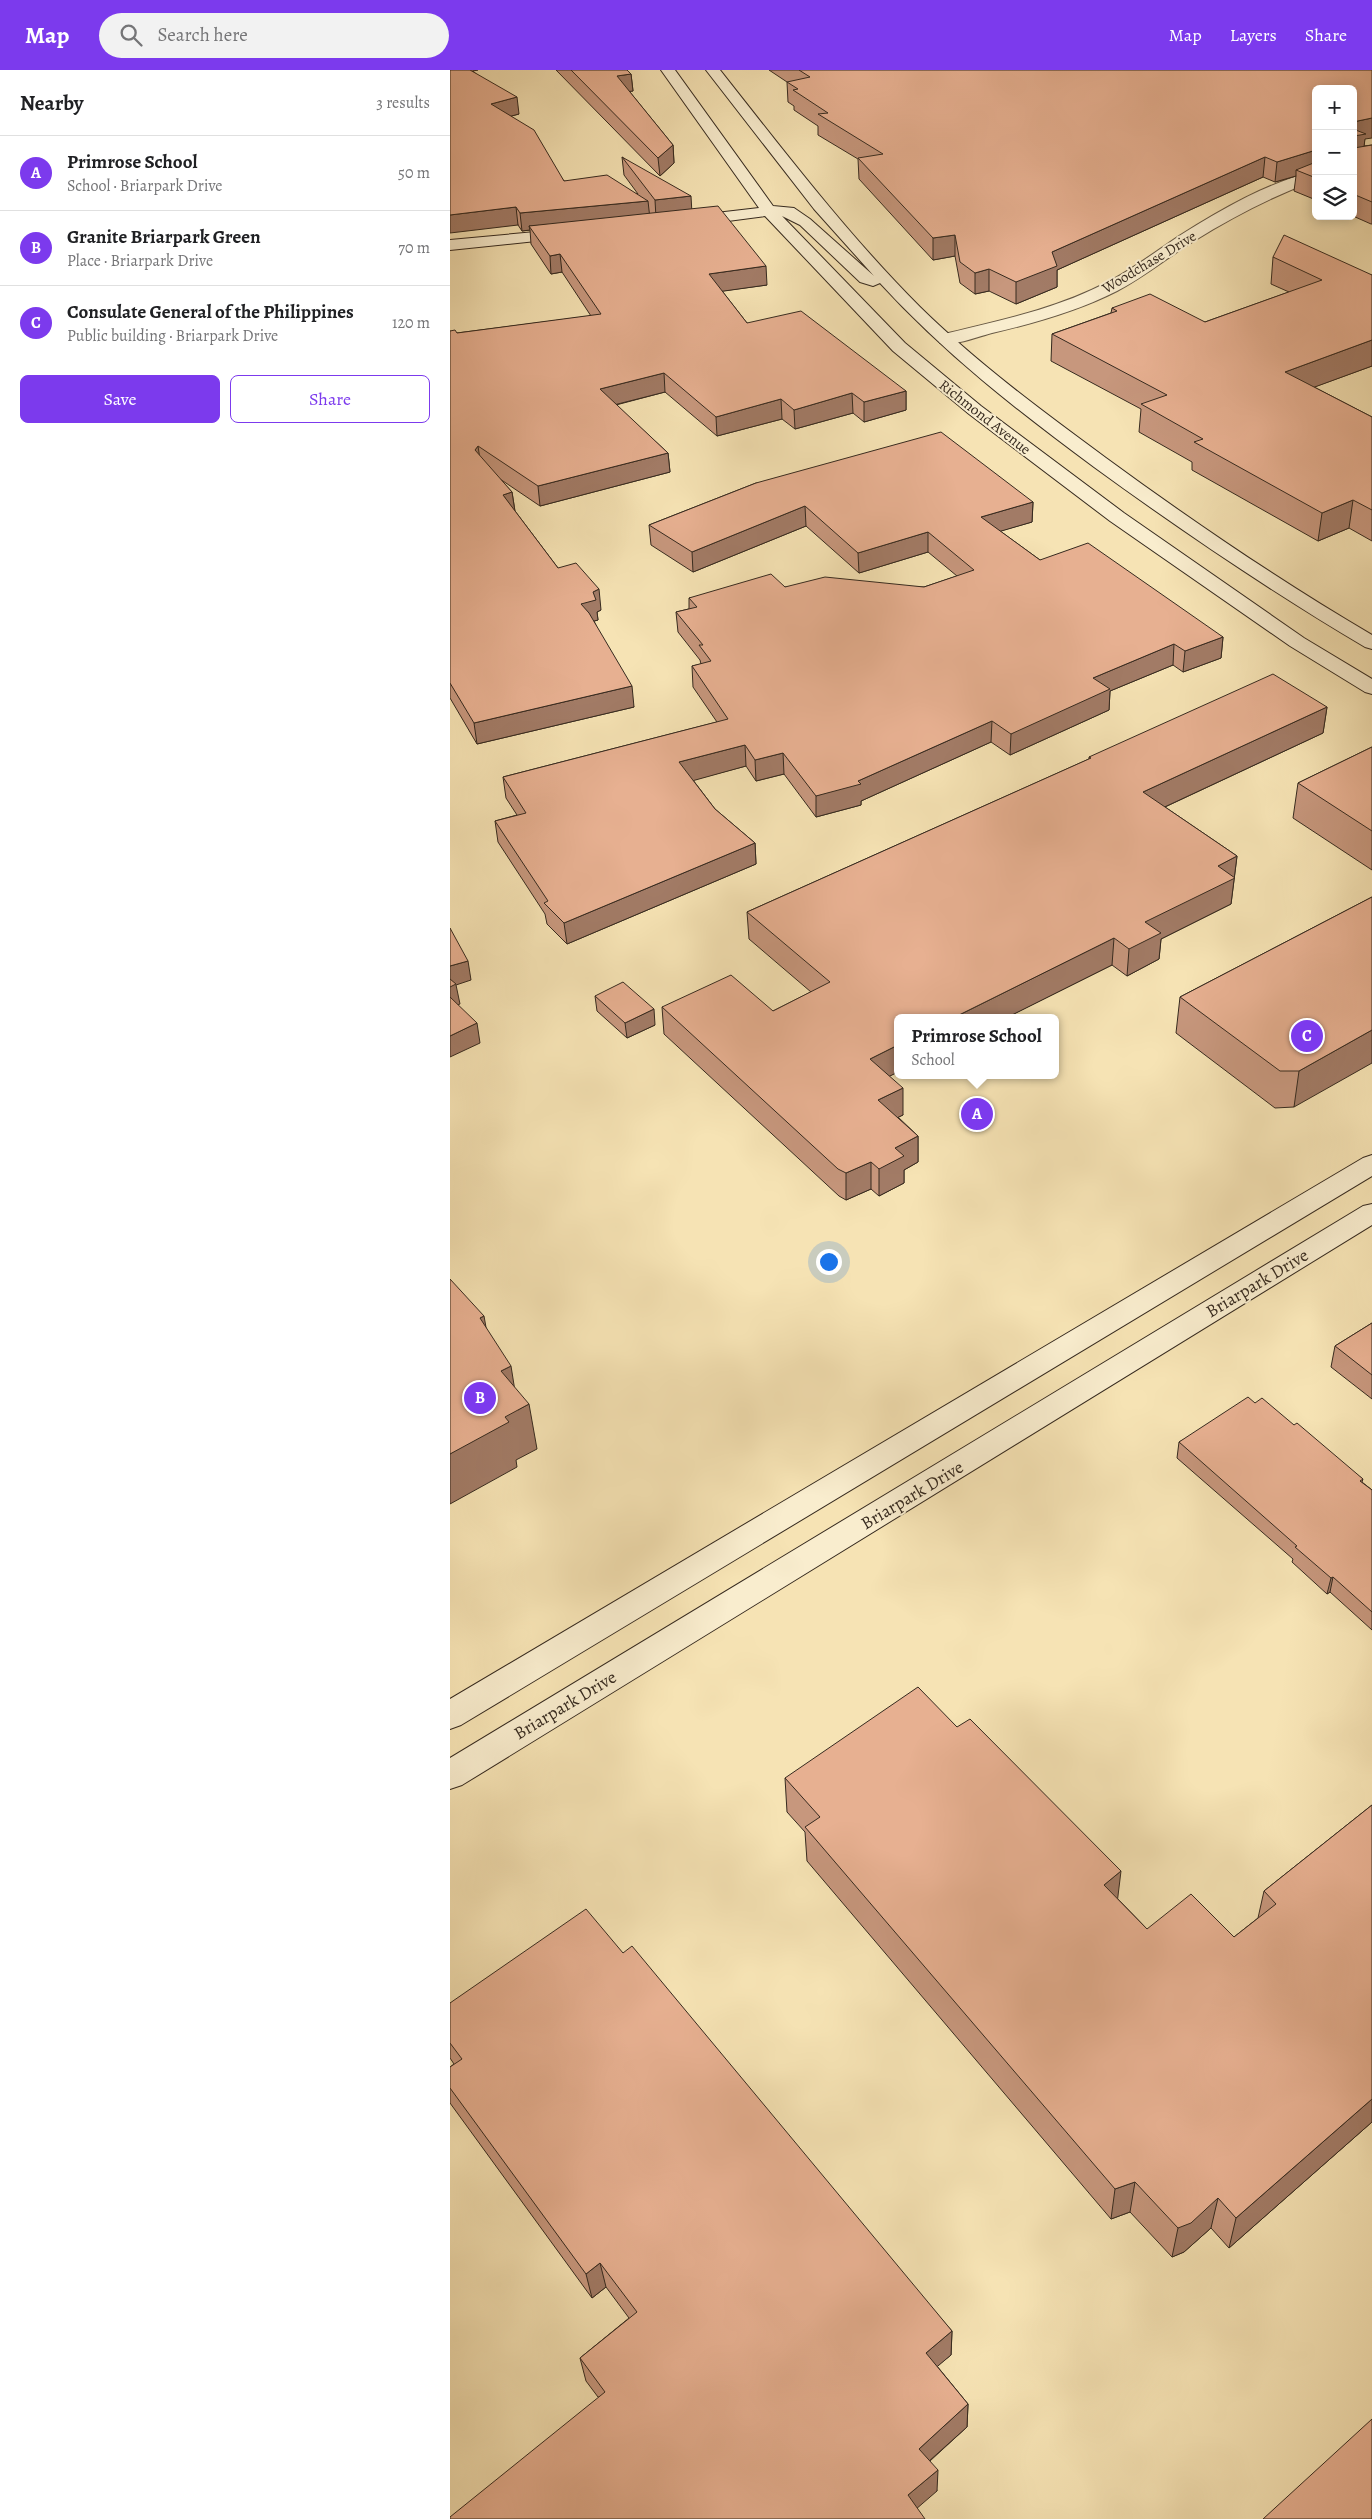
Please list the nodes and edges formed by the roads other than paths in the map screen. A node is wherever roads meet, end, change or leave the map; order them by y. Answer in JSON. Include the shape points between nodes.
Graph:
{"nodes":[{"id":1,"x":668,"y":70,"type":"edge"},
{"id":2,"x":712,"y":70,"type":"edge"},
{"id":3,"x":728,"y":90,"type":"junction"},
{"id":4,"x":688,"y":97,"type":"junction"},
{"id":5,"x":1312,"y":177,"type":"edge"},
{"id":6,"x":769,"y":211,"type":"junction"},
{"id":7,"x":677,"y":223,"type":"edge"},
{"id":8,"x":579,"y":233,"type":"edge"},
{"id":9,"x":450,"y":246,"type":"edge"},
{"id":10,"x":828,"y":274,"type":"junction"},
{"id":11,"x":892,"y":286,"type":"junction"},
{"id":12,"x":885,"y":309,"type":"dead end"},
{"id":13,"x":918,"y":338,"type":"dead end"},
{"id":14,"x":946,"y":339,"type":"junction"},
{"id":15,"x":1158,"y":505,"type":"junction"},
{"id":16,"x":1117,"y":517,"type":"junction"},
{"id":17,"x":1372,"y":643,"type":"edge"},
{"id":18,"x":1372,"y":688,"type":"edge"},
{"id":19,"x":1372,"y":1164,"type":"edge"},
{"id":20,"x":1372,"y":1212,"type":"edge"},
{"id":21,"x":450,"y":1715,"type":"edge"},
{"id":22,"x":450,"y":1775,"type":"edge"}],
"edges":[{"from":1,"to":4,"type":"main road","name":"Richmond Avenue"},
{"from":2,"to":3,"type":"main road","name":"Richmond Avenue"},
{"from":3,"to":4,"type":"main road"},
{"from":3,"to":11,"type":"main road","name":"Richmond Avenue","via":[[819,206]]},
{"from":4,"to":6,"type":"main road","name":"Richmond Avenue"},
{"from":5,"to":14,"type":"main road","name":"Woodchase Drive","via":[[1246,204],[1138,273],[1100,293],[1059,310]]},
{"from":6,"to":7,"type":"main road"},
{"from":6,"to":10,"type":"main road","name":"Richmond Avenue"},
{"from":6,"to":11,"type":"main road","via":[[789,211],[797,215],[866,279]]},
{"from":8,"to":9,"type":"main road"},
{"from":10,"to":12,"type":"main road","via":[[858,286]]},
{"from":10,"to":16,"type":"main road","name":"Richmond Avenue","via":[[928,372]]},
{"from":11,"to":14,"type":"main road","name":"Richmond Avenue"},
{"from":13,"to":14,"type":"main road","name":"Woodchase Drive"},
{"from":14,"to":15,"type":"main road","name":"Richmond Avenue","via":[[1016,401]]},
{"from":15,"to":16,"type":"main road"},
{"from":15,"to":17,"type":"main road","name":"Richmond Avenue","via":[[1306,604]]},
{"from":16,"to":18,"type":"main road","name":"Richmond Avenue","via":[[1297,642]]},
{"from":19,"to":21,"type":"main road"},
{"from":20,"to":22,"type":"main road","name":"Briarpark Drive"}]}
